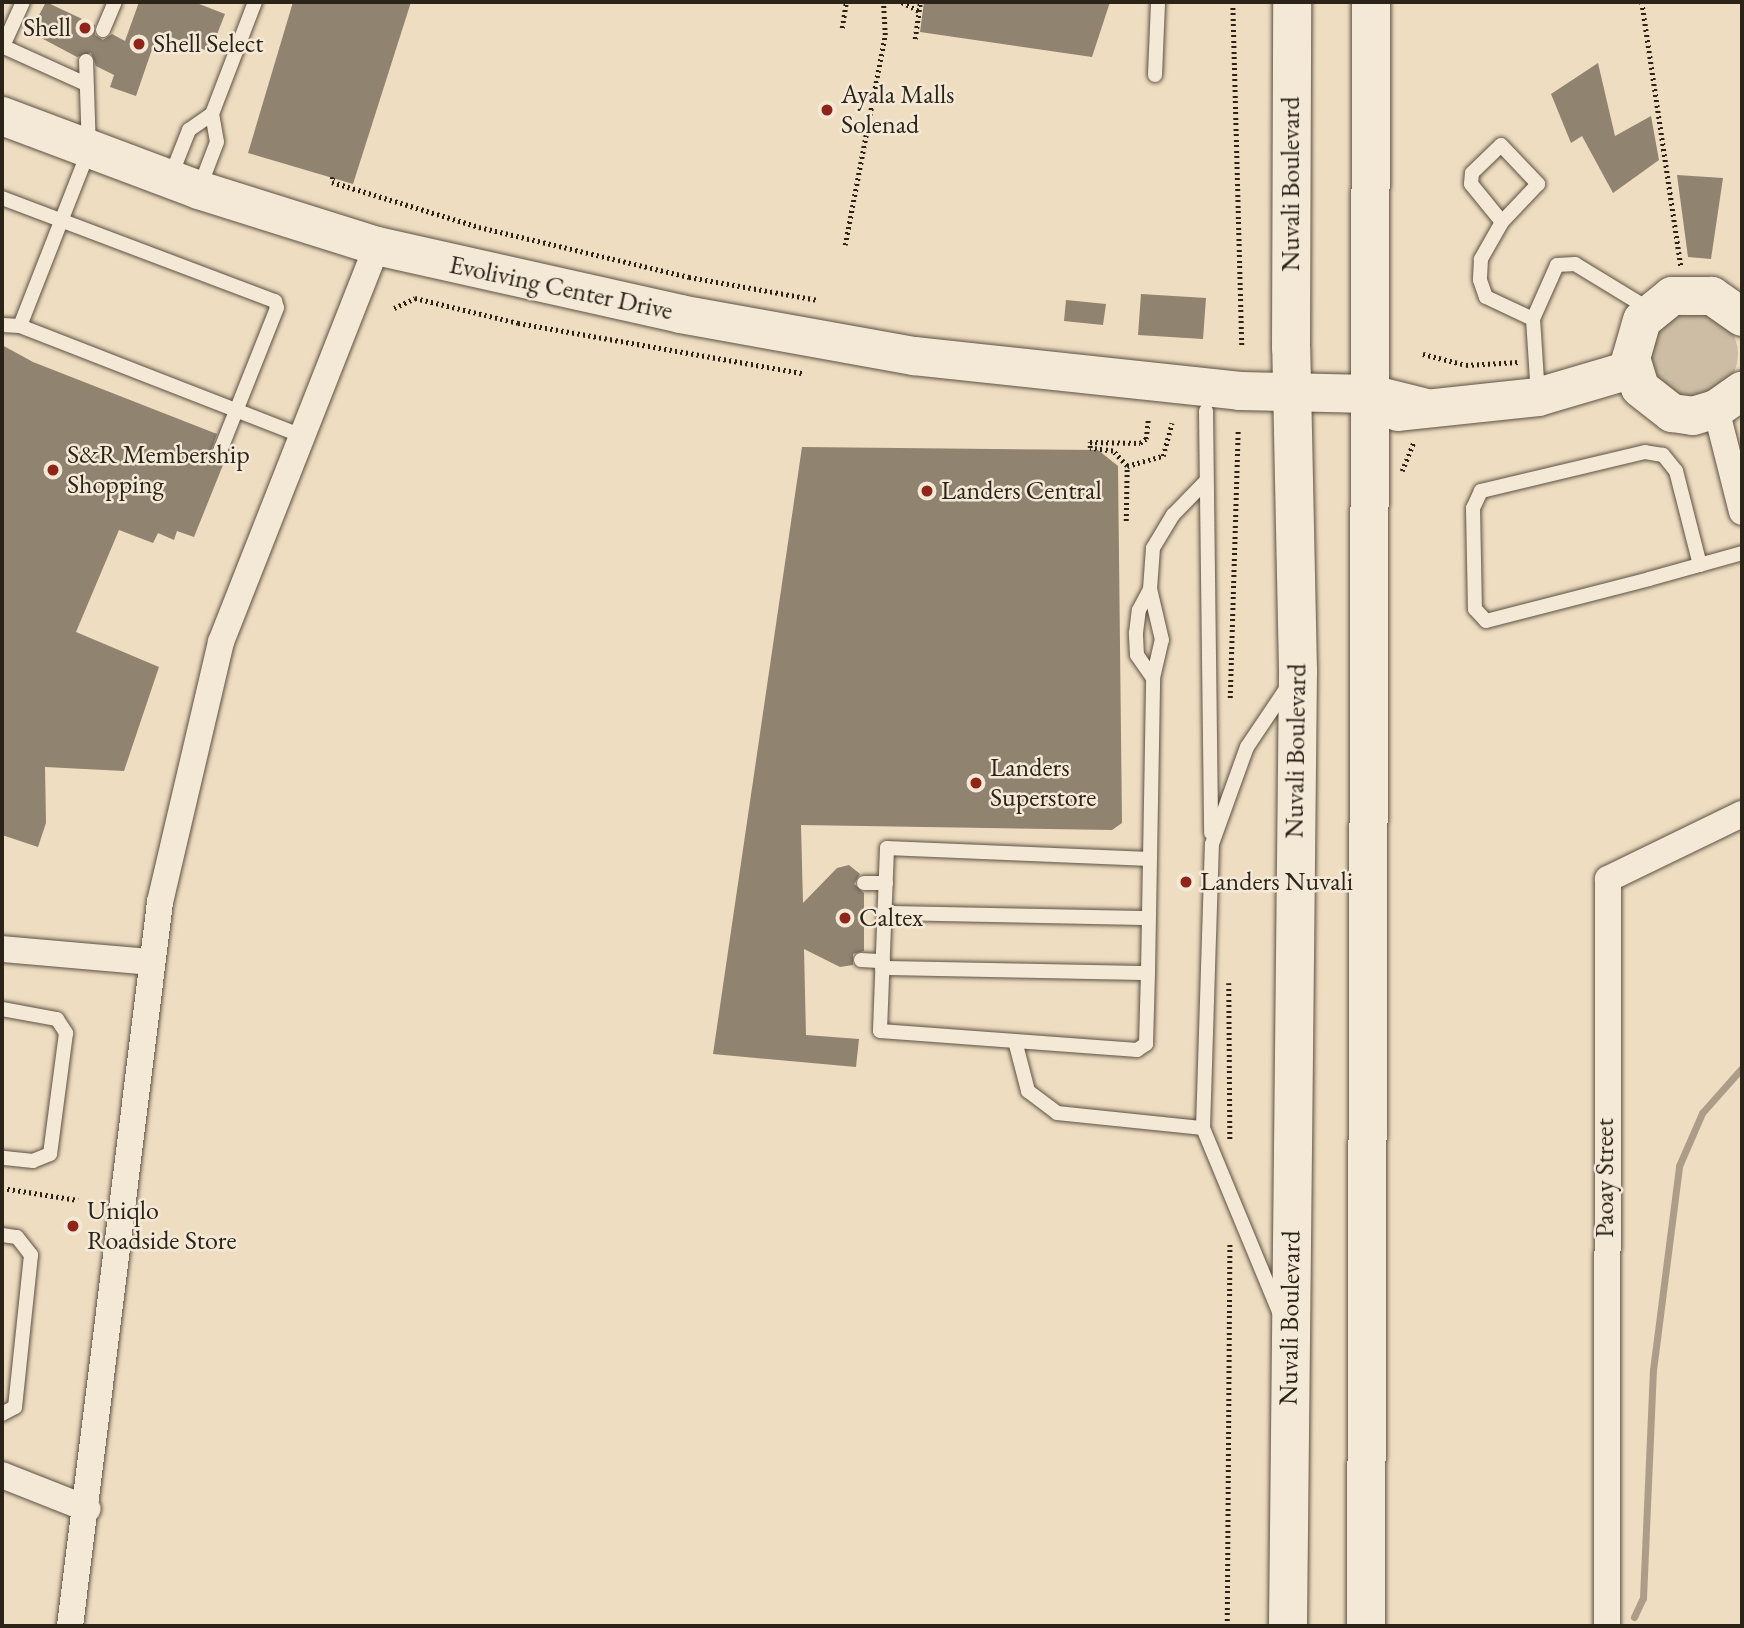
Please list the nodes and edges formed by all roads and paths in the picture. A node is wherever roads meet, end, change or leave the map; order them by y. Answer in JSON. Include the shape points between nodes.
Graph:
{"nodes":[{"id":1,"x":23,"y":2,"type":"edge"},
{"id":2,"x":115,"y":2,"type":"edge"},
{"id":3,"x":255,"y":2,"type":"edge"},
{"id":4,"x":846,"y":2,"type":"edge"},
{"id":5,"x":883,"y":2,"type":"edge"},
{"id":6,"x":902,"y":2,"type":"edge"},
{"id":7,"x":920,"y":2,"type":"edge"},
{"id":8,"x":1158,"y":2,"type":"edge"},
{"id":9,"x":1233,"y":2,"type":"edge"},
{"id":10,"x":1292,"y":2,"type":"edge"},
{"id":11,"x":1371,"y":2,"type":"edge"},
{"id":12,"x":1642,"y":2,"type":"edge"},
{"id":13,"x":919,"y":11,"type":"junction"},
{"id":14,"x":842,"y":28,"type":"dead end"},
{"id":15,"x":103,"y":30,"type":"dead end"},
{"id":16,"x":915,"y":40,"type":"dead end"},
{"id":17,"x":3,"y":46,"type":"edge"},
{"id":18,"x":86,"y":61,"type":"dead end"},
{"id":19,"x":1155,"y":75,"type":"dead end"},
{"id":20,"x":84,"y":83,"type":"junction"},
{"id":21,"x":212,"y":114,"type":"junction"},
{"id":22,"x":2,"y":116,"type":"edge"},
{"id":23,"x":89,"y":150,"type":"junction"},
{"id":24,"x":333,"y":177,"type":"dead end"},
{"id":25,"x":184,"y":185,"type":"junction"},
{"id":26,"x":2,"y":198,"type":"edge"},
{"id":27,"x":61,"y":221,"type":"junction"},
{"id":28,"x":1502,"y":222,"type":"junction"},
{"id":29,"x":845,"y":245,"type":"dead end"},
{"id":30,"x":377,"y":246,"type":"junction"},
{"id":31,"x":1685,"y":293,"type":"junction"},
{"id":32,"x":818,"y":300,"type":"dead end"},
{"id":33,"x":394,"y":308,"type":"dead end"},
{"id":34,"x":1650,"y":310,"type":"junction"},
{"id":35,"x":1742,"y":317,"type":"edge"},
{"id":36,"x":1534,"y":319,"type":"junction"},
{"id":37,"x":2,"y":325,"type":"edge"},
{"id":38,"x":20,"y":326,"type":"junction"},
{"id":39,"x":1242,"y":346,"type":"dead end"},
{"id":40,"x":1633,"y":369,"type":"junction"},
{"id":41,"x":803,"y":373,"type":"dead end"},
{"id":42,"x":1140,"y":379,"type":"junction"},
{"id":43,"x":1538,"y":397,"type":"junction"},
{"id":44,"x":1729,"y":400,"type":"edge"},
{"id":45,"x":1292,"y":405,"type":"junction"},
{"id":46,"x":1370,"y":407,"type":"junction"},
{"id":47,"x":233,"y":409,"type":"junction"},
{"id":48,"x":1148,"y":420,"type":"dead end"},
{"id":49,"x":1205,"y":421,"type":"junction"},
{"id":50,"x":304,"y":437,"type":"junction"},
{"id":51,"x":219,"y":454,"type":"dead end"},
{"id":52,"x":1127,"y":466,"type":"junction"},
{"id":53,"x":1206,"y":481,"type":"junction"},
{"id":54,"x":1742,"y":512,"type":"edge"},
{"id":55,"x":1126,"y":521,"type":"dead end"},
{"id":56,"x":1742,"y":553,"type":"edge"},
{"id":57,"x":1700,"y":565,"type":"junction"},
{"id":58,"x":1150,"y":589,"type":"junction"},
{"id":59,"x":1298,"y":671,"type":"junction"},
{"id":60,"x":1153,"y":678,"type":"junction"},
{"id":61,"x":1230,"y":704,"type":"dead end"},
{"id":62,"x":1742,"y":814,"type":"edge"},
{"id":63,"x":1212,"y":844,"type":"junction"},
{"id":64,"x":1149,"y":859,"type":"junction"},
{"id":65,"x":864,"y":883,"type":"dead end"},
{"id":66,"x":886,"y":883,"type":"junction"},
{"id":67,"x":885,"y":913,"type":"junction"},
{"id":68,"x":1148,"y":918,"type":"junction"},
{"id":69,"x":2,"y":949,"type":"edge"},
{"id":70,"x":861,"y":960,"type":"dead end"},
{"id":71,"x":150,"y":962,"type":"junction"},
{"id":72,"x":883,"y":964,"type":"junction"},
{"id":73,"x":1147,"y":972,"type":"junction"},
{"id":74,"x":1229,"y":980,"type":"dead end"},
{"id":75,"x":2,"y":1009,"type":"edge"},
{"id":76,"x":1015,"y":1041,"type":"junction"},
{"id":77,"x":1203,"y":1128,"type":"junction"},
{"id":78,"x":1230,"y":1147,"type":"dead end"},
{"id":79,"x":2,"y":1158,"type":"edge"},
{"id":80,"x":2,"y":1188,"type":"edge"},
{"id":81,"x":78,"y":1200,"type":"dead end"},
{"id":82,"x":1230,"y":1203,"type":"junction"},
{"id":83,"x":2,"y":1235,"type":"edge"},
{"id":84,"x":1291,"y":1337,"type":"junction"},
{"id":85,"x":2,"y":1414,"type":"edge"},
{"id":86,"x":2,"y":1475,"type":"edge"},
{"id":87,"x":89,"y":1509,"type":"junction"},
{"id":88,"x":70,"y":1626,"type":"edge"},
{"id":89,"x":1227,"y":1626,"type":"edge"},
{"id":90,"x":1288,"y":1626,"type":"edge"},
{"id":91,"x":1366,"y":1626,"type":"edge"},
{"id":92,"x":1607,"y":1626,"type":"edge"}],
"edges":[{"from":1,"to":17,"type":"lane"},
{"from":2,"to":15,"type":"lane"},
{"from":3,"to":21,"type":"lane"},
{"from":4,"to":14,"type":"path"},
{"from":5,"to":29,"type":"path","via":[[885,35]]},
{"from":6,"to":13,"type":"path"},
{"from":7,"to":13,"type":"path"},
{"from":8,"to":19,"type":"lane"},
{"from":9,"to":39,"type":"path"},
{"from":10,"to":45,"type":"main road","name":"Nuvali Boulevard"},
{"from":11,"to":46,"type":"main road"},
{"from":12,"to":31,"type":"path"},
{"from":13,"to":16,"type":"path"},
{"from":17,"to":20,"type":"lane"},
{"from":18,"to":20,"type":"lane"},
{"from":20,"to":23,"type":"lane"},
{"from":21,"to":25,"type":"lane","via":[[217,142]]},
{"from":21,"to":25,"type":"lane","via":[[189,131]]},
{"from":22,"to":23,"type":"main road","name":"Evoliving Center Drive"},
{"from":23,"to":25,"type":"main road","name":"Evoliving Center Drive"},
{"from":23,"to":27,"type":"lane"},
{"from":24,"to":32,"type":"path","via":[[332,182],[479,227],[689,277]]},
{"from":25,"to":30,"type":"main road","name":"Evoliving Center Drive"},
{"from":26,"to":27,"type":"lane"},
{"from":27,"to":38,"type":"lane"},
{"from":27,"to":47,"type":"lane","via":[[275,301],[277,308]]},
{"from":28,"to":28,"type":"lane","via":[[1538,184],[1501,145],[1472,173],[1471,184]]},
{"from":28,"to":36,"type":"lane","via":[[1481,259],[1480,280],[1486,297]]},
{"from":30,"to":42,"type":"main road","name":"Evoliving Center Drive","via":[[868,350]]},
{"from":30,"to":50,"type":"street"},
{"from":31,"to":34,"type":"main road"},
{"from":31,"to":35,"type":"main road","via":[[1713,296]]},
{"from":33,"to":41,"type":"path","via":[[415,298],[518,323]]},
{"from":34,"to":36,"type":"lane","via":[[1567,261],[1557,265],[1544,286]]},
{"from":34,"to":40,"type":"main road","via":[[1634,337]]},
{"from":36,"to":43,"type":"lane"},
{"from":37,"to":38,"type":"lane"},
{"from":38,"to":47,"type":"lane"},
{"from":40,"to":43,"type":"main road","name":"Evoliving Center Drive"},
{"from":40,"to":44,"type":"main road","via":[[1640,387],[1672,412],[1693,416]]},
{"from":42,"to":45,"type":"main road","name":"Evoliving Center Drive"},
{"from":42,"to":49,"type":"main road","name":"Evoliving Center Drive","via":[[1164,403]]},
{"from":43,"to":46,"type":"main road","name":"Evoliving Center Drive","via":[[1423,428]]},
{"from":44,"to":54,"type":"street"},
{"from":45,"to":46,"type":"main road","name":"Evoliving Center Drive"},
{"from":45,"to":49,"type":"main road","name":"Evoliving Center Drive"},
{"from":45,"to":59,"type":"main road","name":"Nuvali Boulevard"},
{"from":46,"to":91,"type":"main road"},
{"from":47,"to":50,"type":"lane"},
{"from":47,"to":51,"type":"lane"},
{"from":48,"to":52,"type":"path","via":[[1146,439],[1140,443],[1090,442],[1090,448],[1113,452]]},
{"from":49,"to":52,"type":"path","via":[[1163,456]]},
{"from":49,"to":53,"type":"lane"},
{"from":49,"to":61,"type":"path"},
{"from":50,"to":71,"type":"street","via":[[221,642]]},
{"from":52,"to":55,"type":"path"},
{"from":53,"to":58,"type":"lane","via":[[1172,515],[1153,548]]},
{"from":53,"to":63,"type":"lane"},
{"from":56,"to":57,"type":"lane"},
{"from":57,"to":57,"type":"lane","via":[[1675,471],[1664,455],[1645,452],[1480,491],[1473,509],[1475,609],[1486,621]]},
{"from":58,"to":60,"type":"lane","via":[[1162,625]]},
{"from":58,"to":60,"type":"lane","via":[[1136,633],[1137,655]]},
{"from":59,"to":63,"type":"lane","via":[[1247,747]]},
{"from":59,"to":84,"type":"main road","name":"Nuvali Boulevard"},
{"from":60,"to":64,"type":"lane"},
{"from":62,"to":92,"type":"street","name":"Paoay Street","via":[[1608,879]]},
{"from":63,"to":77,"type":"lane"},
{"from":64,"to":66,"type":"lane","via":[[887,848]]},
{"from":64,"to":68,"type":"lane"},
{"from":65,"to":66,"type":"lane"},
{"from":66,"to":67,"type":"lane"},
{"from":67,"to":68,"type":"lane"},
{"from":67,"to":72,"type":"lane"},
{"from":68,"to":73,"type":"lane"},
{"from":69,"to":71,"type":"street"},
{"from":70,"to":72,"type":"lane"},
{"from":71,"to":87,"type":"street"},
{"from":72,"to":73,"type":"lane"},
{"from":72,"to":76,"type":"lane","via":[[880,1031]]},
{"from":73,"to":76,"type":"lane","via":[[1146,1044],[1137,1050]]},
{"from":74,"to":78,"type":"path"},
{"from":75,"to":79,"type":"lane","via":[[57,1019],[66,1034],[50,1154],[33,1161]]},
{"from":76,"to":77,"type":"lane","via":[[1028,1091],[1057,1113]]},
{"from":77,"to":82,"type":"lane"},
{"from":80,"to":81,"type":"path"},
{"from":82,"to":84,"type":"lane"},
{"from":82,"to":89,"type":"path"},
{"from":83,"to":85,"type":"lane","via":[[17,1237],[31,1255],[15,1407]]},
{"from":84,"to":90,"type":"main road","name":"Nuvali Boulevard"},
{"from":86,"to":87,"type":"street"},
{"from":87,"to":88,"type":"street"}]}
